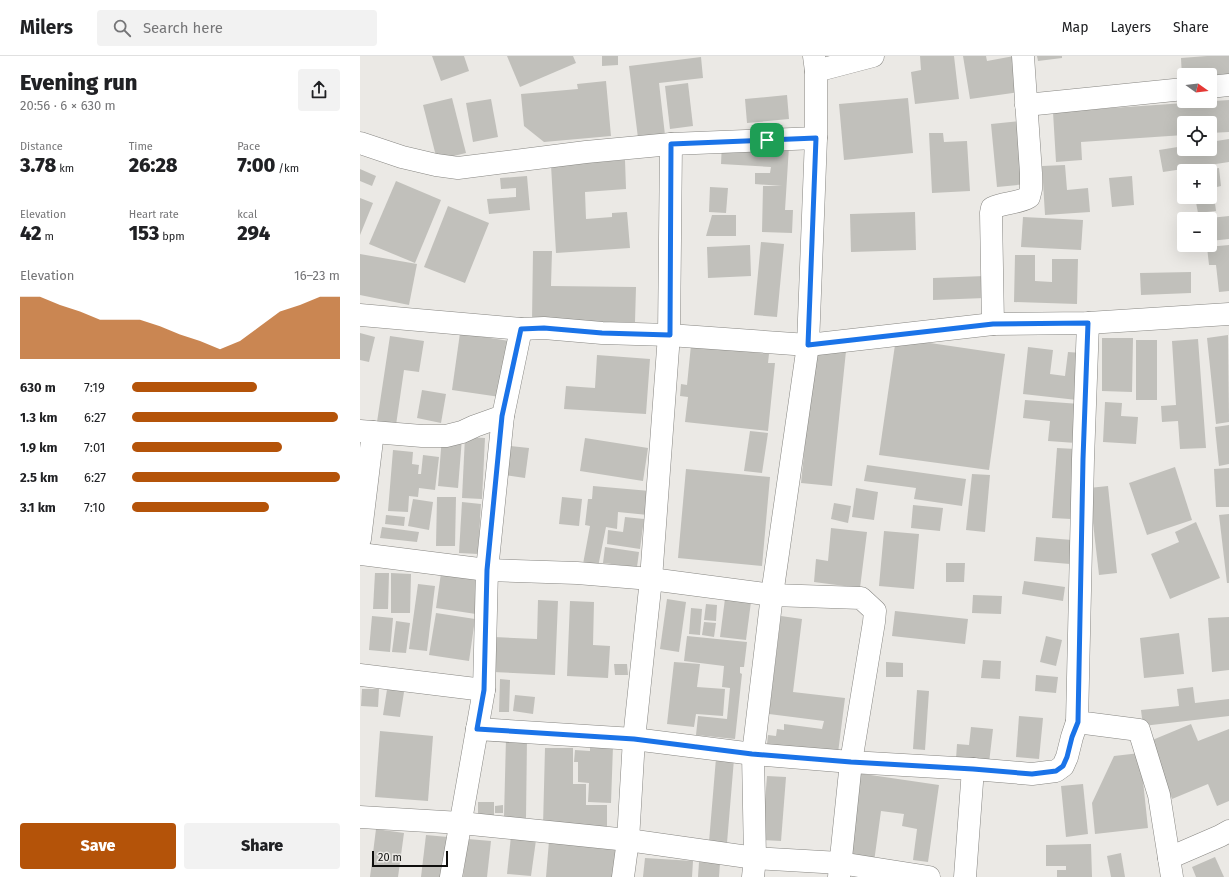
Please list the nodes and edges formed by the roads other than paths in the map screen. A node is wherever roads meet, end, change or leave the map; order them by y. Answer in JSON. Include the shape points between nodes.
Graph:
{"nodes":[{"id":1,"x":873,"y":56,"type":"edge"},
{"id":2,"x":1023,"y":56,"type":"edge"},
{"id":3,"x":815,"y":63,"type":"edge"},
{"id":4,"x":1229,"y":85,"type":"edge"},
{"id":5,"x":1217,"y":86,"type":"edge"},
{"id":6,"x":1177,"y":90,"type":"edge"},
{"id":7,"x":1026,"y":105,"type":"junction"},
{"id":8,"x":816,"y":138,"type":"junction"},
{"id":9,"x":360,"y":143,"type":"edge"},
{"id":10,"x":671,"y":144,"type":"junction"},
{"id":11,"x":1229,"y":314,"type":"edge"},
{"id":12,"x":360,"y":315,"type":"edge"},
{"id":13,"x":1088,"y":323,"type":"junction"},
{"id":14,"x":993,"y":324,"type":"junction"},
{"id":15,"x":521,"y":329,"type":"junction"},
{"id":16,"x":670,"y":335,"type":"junction"},
{"id":17,"x":808,"y":345,"type":"junction"},
{"id":18,"x":502,"y":416,"type":"junction"},
{"id":19,"x":366,"y":431,"type":"edge"},
{"id":20,"x":360,"y":539,"type":"edge"},
{"id":21,"x":360,"y":554,"type":"edge"},
{"id":22,"x":487,"y":570,"type":"junction"},
{"id":23,"x":651,"y":579,"type":"junction"},
{"id":24,"x":772,"y":595,"type":"junction"},
{"id":25,"x":360,"y":675,"type":"edge"},
{"id":26,"x":484,"y":690,"type":"junction"},
{"id":27,"x":1078,"y":722,"type":"junction"},
{"id":28,"x":477,"y":729,"type":"junction"},
{"id":29,"x":634,"y":739,"type":"junction"},
{"id":30,"x":752,"y":754,"type":"junction"},
{"id":31,"x":851,"y":762,"type":"junction"},
{"id":32,"x":973,"y":769,"type":"junction"},
{"id":33,"x":360,"y":818,"type":"edge"},
{"id":34,"x":461,"y":823,"type":"junction"},
{"id":35,"x":1229,"y":831,"type":"edge"},
{"id":36,"x":628,"y":840,"type":"junction"},
{"id":37,"x":754,"y":867,"type":"edge"},
{"id":38,"x":1171,"y":867,"type":"edge"},
{"id":39,"x":840,"y":870,"type":"edge"},
{"id":40,"x":451,"y":877,"type":"edge"},
{"id":41,"x":623,"y":877,"type":"edge"},
{"id":42,"x":929,"y":877,"type":"edge"},
{"id":43,"x":965,"y":877,"type":"edge"}],
"edges":[{"from":1,"to":3,"type":"street"},
{"from":2,"to":7,"type":"street"},
{"from":3,"to":8,"type":"street"},
{"from":4,"to":5,"type":"street"},
{"from":6,"to":7,"type":"street"},
{"from":7,"to":14,"type":"street","via":[[1031,173],[1029,197],[1023,201],[999,204],[992,208],[991,213]]},
{"from":8,"to":10,"type":"street"},
{"from":8,"to":17,"type":"street"},
{"from":9,"to":10,"type":"street","via":[[409,159],[458,168]]},
{"from":10,"to":16,"type":"street"},
{"from":11,"to":13,"type":"street"},
{"from":12,"to":15,"type":"street"},
{"from":13,"to":14,"type":"street"},
{"from":13,"to":27,"type":"street"},
{"from":14,"to":17,"type":"street"},
{"from":15,"to":16,"type":"street"},
{"from":15,"to":18,"type":"street"},
{"from":16,"to":17,"type":"street"},
{"from":16,"to":23,"type":"street"},
{"from":17,"to":24,"type":"street"},
{"from":18,"to":19,"type":"street","via":[[446,436]]},
{"from":18,"to":22,"type":"street"},
{"from":19,"to":20,"type":"street"},
{"from":21,"to":22,"type":"street"},
{"from":22,"to":23,"type":"street"},
{"from":22,"to":26,"type":"street"},
{"from":23,"to":24,"type":"street"},
{"from":23,"to":29,"type":"street"},
{"from":24,"to":30,"type":"street"},
{"from":24,"to":31,"type":"street","via":[[861,598],[875,611]]},
{"from":25,"to":26,"type":"street"},
{"from":26,"to":28,"type":"street"},
{"from":27,"to":32,"type":"street","via":[[1063,766],[1056,771],[1032,774]]},
{"from":27,"to":38,"type":"street","via":[[1139,730],[1159,795]]},
{"from":28,"to":29,"type":"street"},
{"from":28,"to":34,"type":"street"},
{"from":29,"to":30,"type":"street"},
{"from":29,"to":36,"type":"street"},
{"from":30,"to":31,"type":"street"},
{"from":30,"to":37,"type":"street"},
{"from":31,"to":32,"type":"street"},
{"from":31,"to":39,"type":"street"},
{"from":32,"to":43,"type":"street"},
{"from":33,"to":34,"type":"street"},
{"from":34,"to":36,"type":"street"},
{"from":34,"to":40,"type":"street"},
{"from":35,"to":38,"type":"street"},
{"from":36,"to":37,"type":"street"},
{"from":36,"to":41,"type":"street"},
{"from":37,"to":39,"type":"street"},
{"from":39,"to":42,"type":"street"}]}
